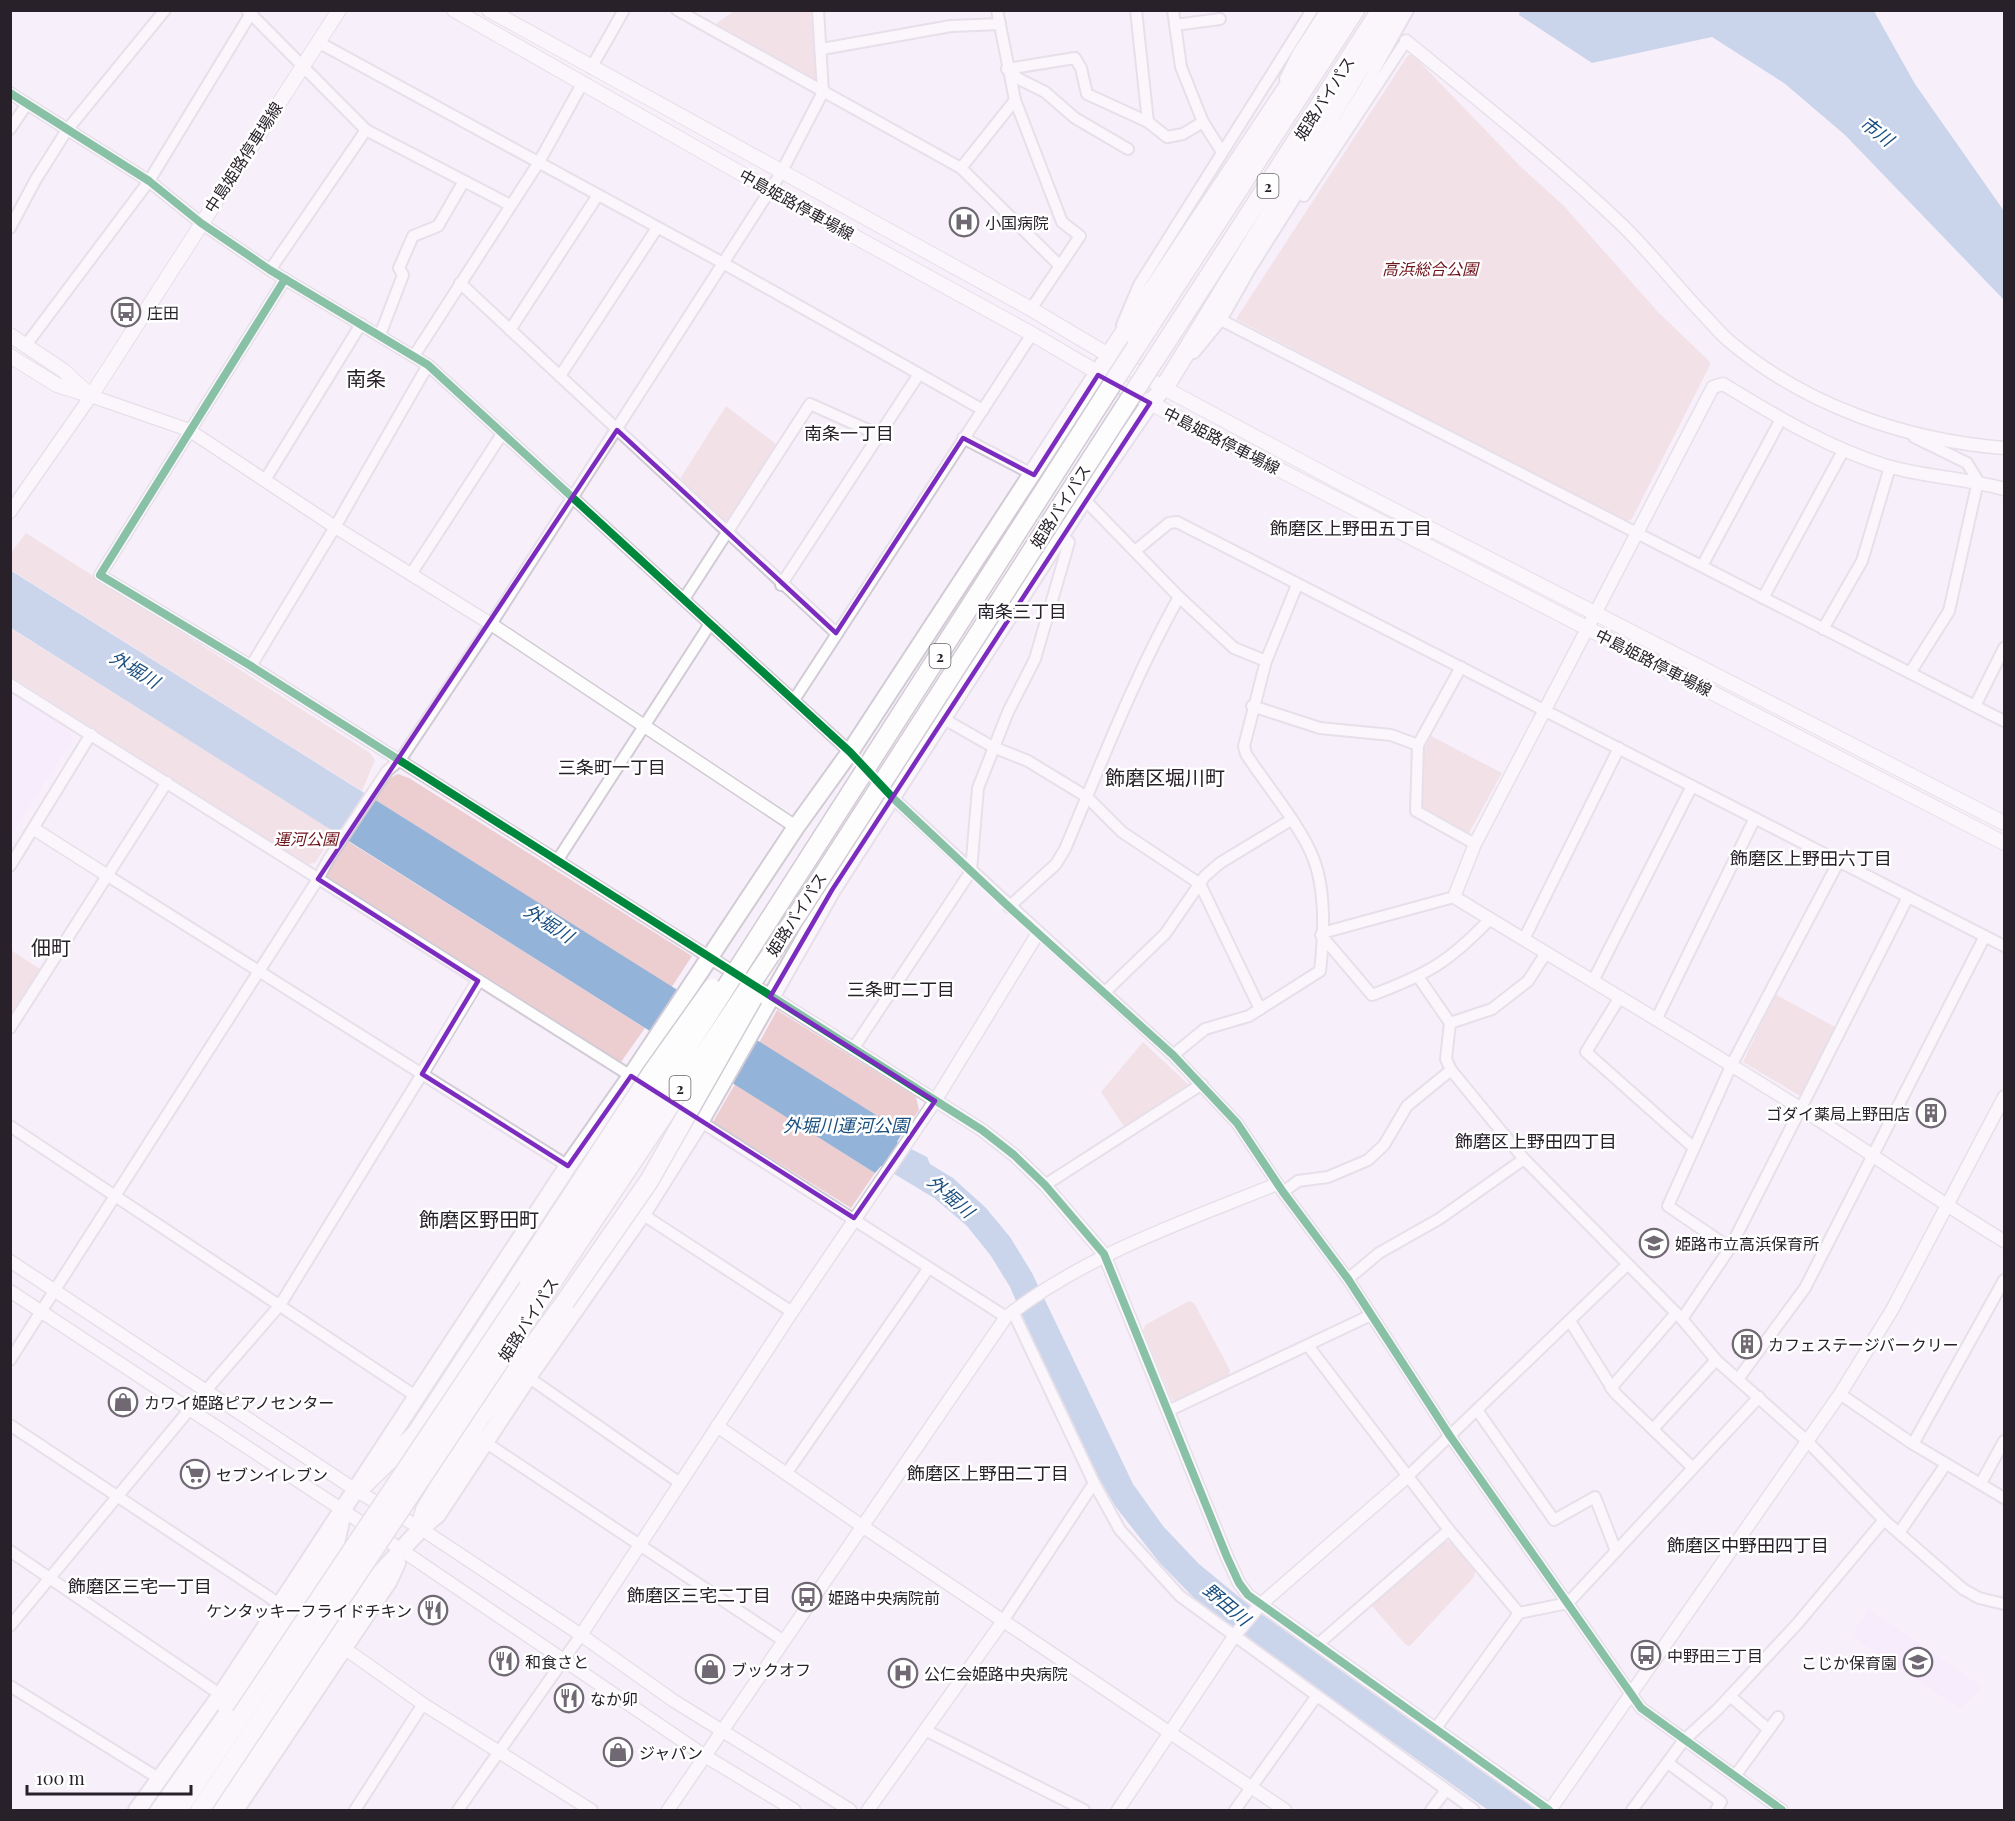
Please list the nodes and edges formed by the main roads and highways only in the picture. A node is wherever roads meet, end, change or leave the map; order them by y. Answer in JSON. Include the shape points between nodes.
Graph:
{"nodes":[{"id":1,"x":339,"y":10,"type":"edge"},
{"id":2,"x":454,"y":10,"type":"edge"},
{"id":3,"x":489,"y":10,"type":"edge"},
{"id":4,"x":1339,"y":10,"type":"edge"},
{"id":5,"x":1355,"y":10,"type":"edge"},
{"id":6,"x":1381,"y":10,"type":"edge"},
{"id":7,"x":1395,"y":10,"type":"edge"},
{"id":8,"x":1364,"y":88,"type":"road end"},
{"id":9,"x":1316,"y":142,"type":"junction"},
{"id":10,"x":10,"y":335,"type":"edge"},
{"id":11,"x":1109,"y":356,"type":"junction"},
{"id":12,"x":12,"y":360,"type":"edge"},
{"id":13,"x":1098,"y":375,"type":"junction"},
{"id":14,"x":1164,"y":388,"type":"junction"},
{"id":15,"x":91,"y":396,"type":"junction"},
{"id":16,"x":1150,"y":403,"type":"junction"},
{"id":17,"x":2004,"y":823,"type":"edge"},
{"id":18,"x":2004,"y":843,"type":"edge"},
{"id":19,"x":799,"y":912,"type":"junction"},
{"id":20,"x":742,"y":962,"type":"junction"},
{"id":21,"x":357,"y":1491,"type":"junction"},
{"id":22,"x":344,"y":1510,"type":"junction"},
{"id":23,"x":420,"y":1528,"type":"junction"},
{"id":24,"x":402,"y":1551,"type":"junction"},
{"id":25,"x":137,"y":1810,"type":"edge"},
{"id":26,"x":159,"y":1810,"type":"edge"},
{"id":27,"x":178,"y":1810,"type":"edge"},
{"id":28,"x":200,"y":1810,"type":"edge"},
{"id":29,"x":216,"y":1810,"type":"edge"},
{"id":30,"x":235,"y":1810,"type":"edge"}],
"edges":[{"from":1,"to":15,"type":"main road","name":"中島姫路停車場線"},
{"from":2,"to":13,"type":"main road","name":"中島姫路停車場線","via":[[1032,334]]},
{"from":3,"to":11,"type":"main road","name":"中島姫路停車場線","via":[[1031,309]]},
{"from":4,"to":11,"type":"highway"},
{"from":5,"to":20,"type":"highway","name":"姫路バイパス","number":"2","bridge":true},
{"from":6,"to":19,"type":"highway","name":"姫路バイパス","number":"2","bridge":true},
{"from":7,"to":9,"type":"highway"},
{"from":8,"to":9,"type":"highway"},
{"from":9,"to":14,"type":"highway"},
{"from":10,"to":15,"type":"main road","via":[[64,371]]},
{"from":11,"to":13,"type":"highway"},
{"from":11,"to":14,"type":"main road","name":"中島姫路停車場線"},
{"from":12,"to":15,"type":"main road","via":[[57,385]]},
{"from":13,"to":16,"type":"main road","name":"中島姫路停車場線"},
{"from":13,"to":21,"type":"highway","via":[[850,752],[568,1166]]},
{"from":14,"to":16,"type":"highway"},
{"from":14,"to":17,"type":"main road","name":"中島姫路停車場線"},
{"from":16,"to":18,"type":"main road","name":"中島姫路停車場線"},
{"from":16,"to":23,"type":"highway","via":[[832,890],[704,1115],[642,1214],[437,1515]]},
{"from":19,"to":23,"type":"highway","bridge":true,"via":[[649,1181],[480,1418],[425,1510]]},
{"from":19,"to":28,"type":"highway","name":"姫路バイパス","number":"2","bridge":true},
{"from":20,"to":21,"type":"highway","bridge":true,"via":[[717,982],[653,1071],[416,1434]]},
{"from":20,"to":27,"type":"highway","name":"姫路バイパス","number":"2","bridge":true,"via":[[506,1323]]},
{"from":21,"to":22,"type":"highway"},
{"from":22,"to":25,"type":"highway","via":[[221,1695]]},
{"from":22,"to":26,"type":"highway","bridge":true,"via":[[334,1551]]},
{"from":23,"to":24,"type":"highway"},
{"from":24,"to":29,"type":"highway","via":[[377,1576]]},
{"from":24,"to":30,"type":"highway","via":[[388,1582]]}]}
